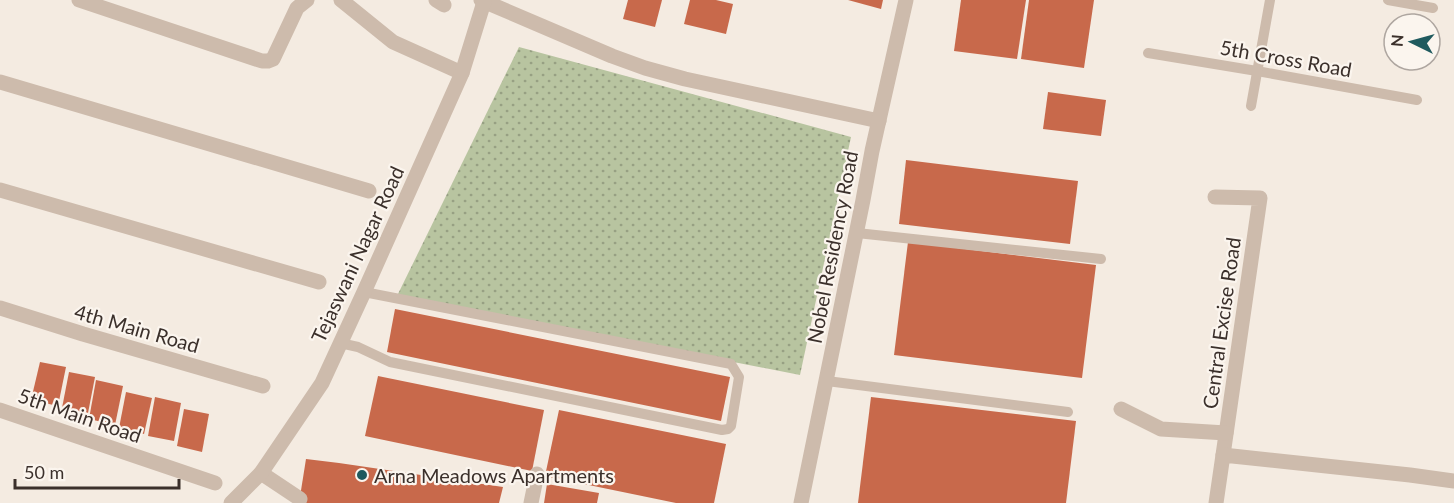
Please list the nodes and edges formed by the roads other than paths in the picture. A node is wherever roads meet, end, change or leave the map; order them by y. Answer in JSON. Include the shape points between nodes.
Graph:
{"nodes":[{"id":1,"x":79,"y":0,"type":"edge"},
{"id":2,"x":307,"y":0,"type":"edge"},
{"id":3,"x":341,"y":0,"type":"edge"},
{"id":4,"x":906,"y":0,"type":"edge"},
{"id":5,"x":1269,"y":0,"type":"edge"},
{"id":6,"x":1388,"y":0,"type":"edge"},
{"id":7,"x":482,"y":1,"type":"edge"},
{"id":8,"x":511,"y":6,"type":"edge"},
{"id":9,"x":1433,"y":8,"type":"dead end"},
{"id":10,"x":1148,"y":53,"type":"dead end"},
{"id":11,"x":1257,"y":71,"type":"junction"},
{"id":12,"x":462,"y":73,"type":"junction"},
{"id":13,"x":0,"y":82,"type":"edge"},
{"id":14,"x":1417,"y":100,"type":"dead end"},
{"id":15,"x":1251,"y":106,"type":"dead end"},
{"id":16,"x":879,"y":121,"type":"junction"},
{"id":17,"x":0,"y":190,"type":"edge"},
{"id":18,"x":369,"y":191,"type":"dead end"},
{"id":19,"x":1215,"y":196,"type":"dead end"},
{"id":20,"x":857,"y":233,"type":"junction"},
{"id":21,"x":1101,"y":259,"type":"dead end"},
{"id":22,"x":319,"y":282,"type":"dead end"},
{"id":23,"x":364,"y":292,"type":"junction"},
{"id":24,"x":0,"y":308,"type":"edge"},
{"id":25,"x":340,"y":343,"type":"junction"},
{"id":26,"x":826,"y":381,"type":"junction"},
{"id":27,"x":263,"y":386,"type":"dead end"},
{"id":28,"x":1121,"y":409,"type":"dead end"},
{"id":29,"x":0,"y":410,"type":"edge"},
{"id":30,"x":1068,"y":412,"type":"dead end"},
{"id":31,"x":1226,"y":433,"type":"junction"},
{"id":32,"x":1223,"y":454,"type":"junction"},
{"id":33,"x":261,"y":473,"type":"junction"},
{"id":34,"x":537,"y":474,"type":"dead end"},
{"id":35,"x":1454,"y":481,"type":"edge"},
{"id":36,"x":215,"y":483,"type":"dead end"},
{"id":37,"x":300,"y":499,"type":"dead end"},
{"id":38,"x":231,"y":503,"type":"edge"},
{"id":39,"x":531,"y":503,"type":"edge"},
{"id":40,"x":801,"y":503,"type":"edge"},
{"id":41,"x":1216,"y":503,"type":"edge"}],
"edges":[{"from":1,"to":2,"type":"street","via":[[268,61],[273,59],[297,8]]},
{"from":3,"to":12,"type":"street","via":[[393,42]]},
{"from":4,"to":16,"type":"street","name":"Nobel Residency Road"},
{"from":5,"to":11,"type":"lane"},
{"from":6,"to":9,"type":"lane"},
{"from":7,"to":8,"type":"street"},
{"from":7,"to":12,"type":"street","name":"Tejaswani Nagar Road"},
{"from":8,"to":16,"type":"street","via":[[645,68]]},
{"from":10,"to":11,"type":"lane","name":"5th Cross Road"},
{"from":11,"to":14,"type":"lane","name":"5th Cross Road"},
{"from":11,"to":15,"type":"lane"},
{"from":12,"to":23,"type":"street","name":"Tejaswani Nagar Road"},
{"from":13,"to":18,"type":"street"},
{"from":16,"to":20,"type":"street","name":"Nobel Residency Road"},
{"from":17,"to":22,"type":"street"},
{"from":19,"to":31,"type":"street","name":"Central Excise Road","via":[[1260,198]]},
{"from":20,"to":21,"type":"lane"},
{"from":20,"to":26,"type":"street","name":"Nobel Residency Road"},
{"from":23,"to":25,"type":"street","name":"Tejaswani Nagar Road"},
{"from":23,"to":25,"type":"lane","via":[[731,364],[739,377],[731,426],[722,430],[390,362]]},
{"from":24,"to":27,"type":"street","name":"4th Main Road"},
{"from":25,"to":33,"type":"street","name":"Tejaswani Nagar Road","via":[[312,398]]},
{"from":26,"to":30,"type":"lane"},
{"from":26,"to":40,"type":"street","name":"Nobel Residency Road"},
{"from":28,"to":31,"type":"street","via":[[1161,429]]},
{"from":29,"to":36,"type":"street","name":"5th Main Road"},
{"from":31,"to":32,"type":"street","name":"Central Excise Road"},
{"from":32,"to":35,"type":"street"},
{"from":32,"to":41,"type":"street","name":"Central Excise Road"},
{"from":33,"to":37,"type":"street"},
{"from":33,"to":38,"type":"street","name":"Tejaswani Nagar Road"},
{"from":34,"to":39,"type":"street"}]}
